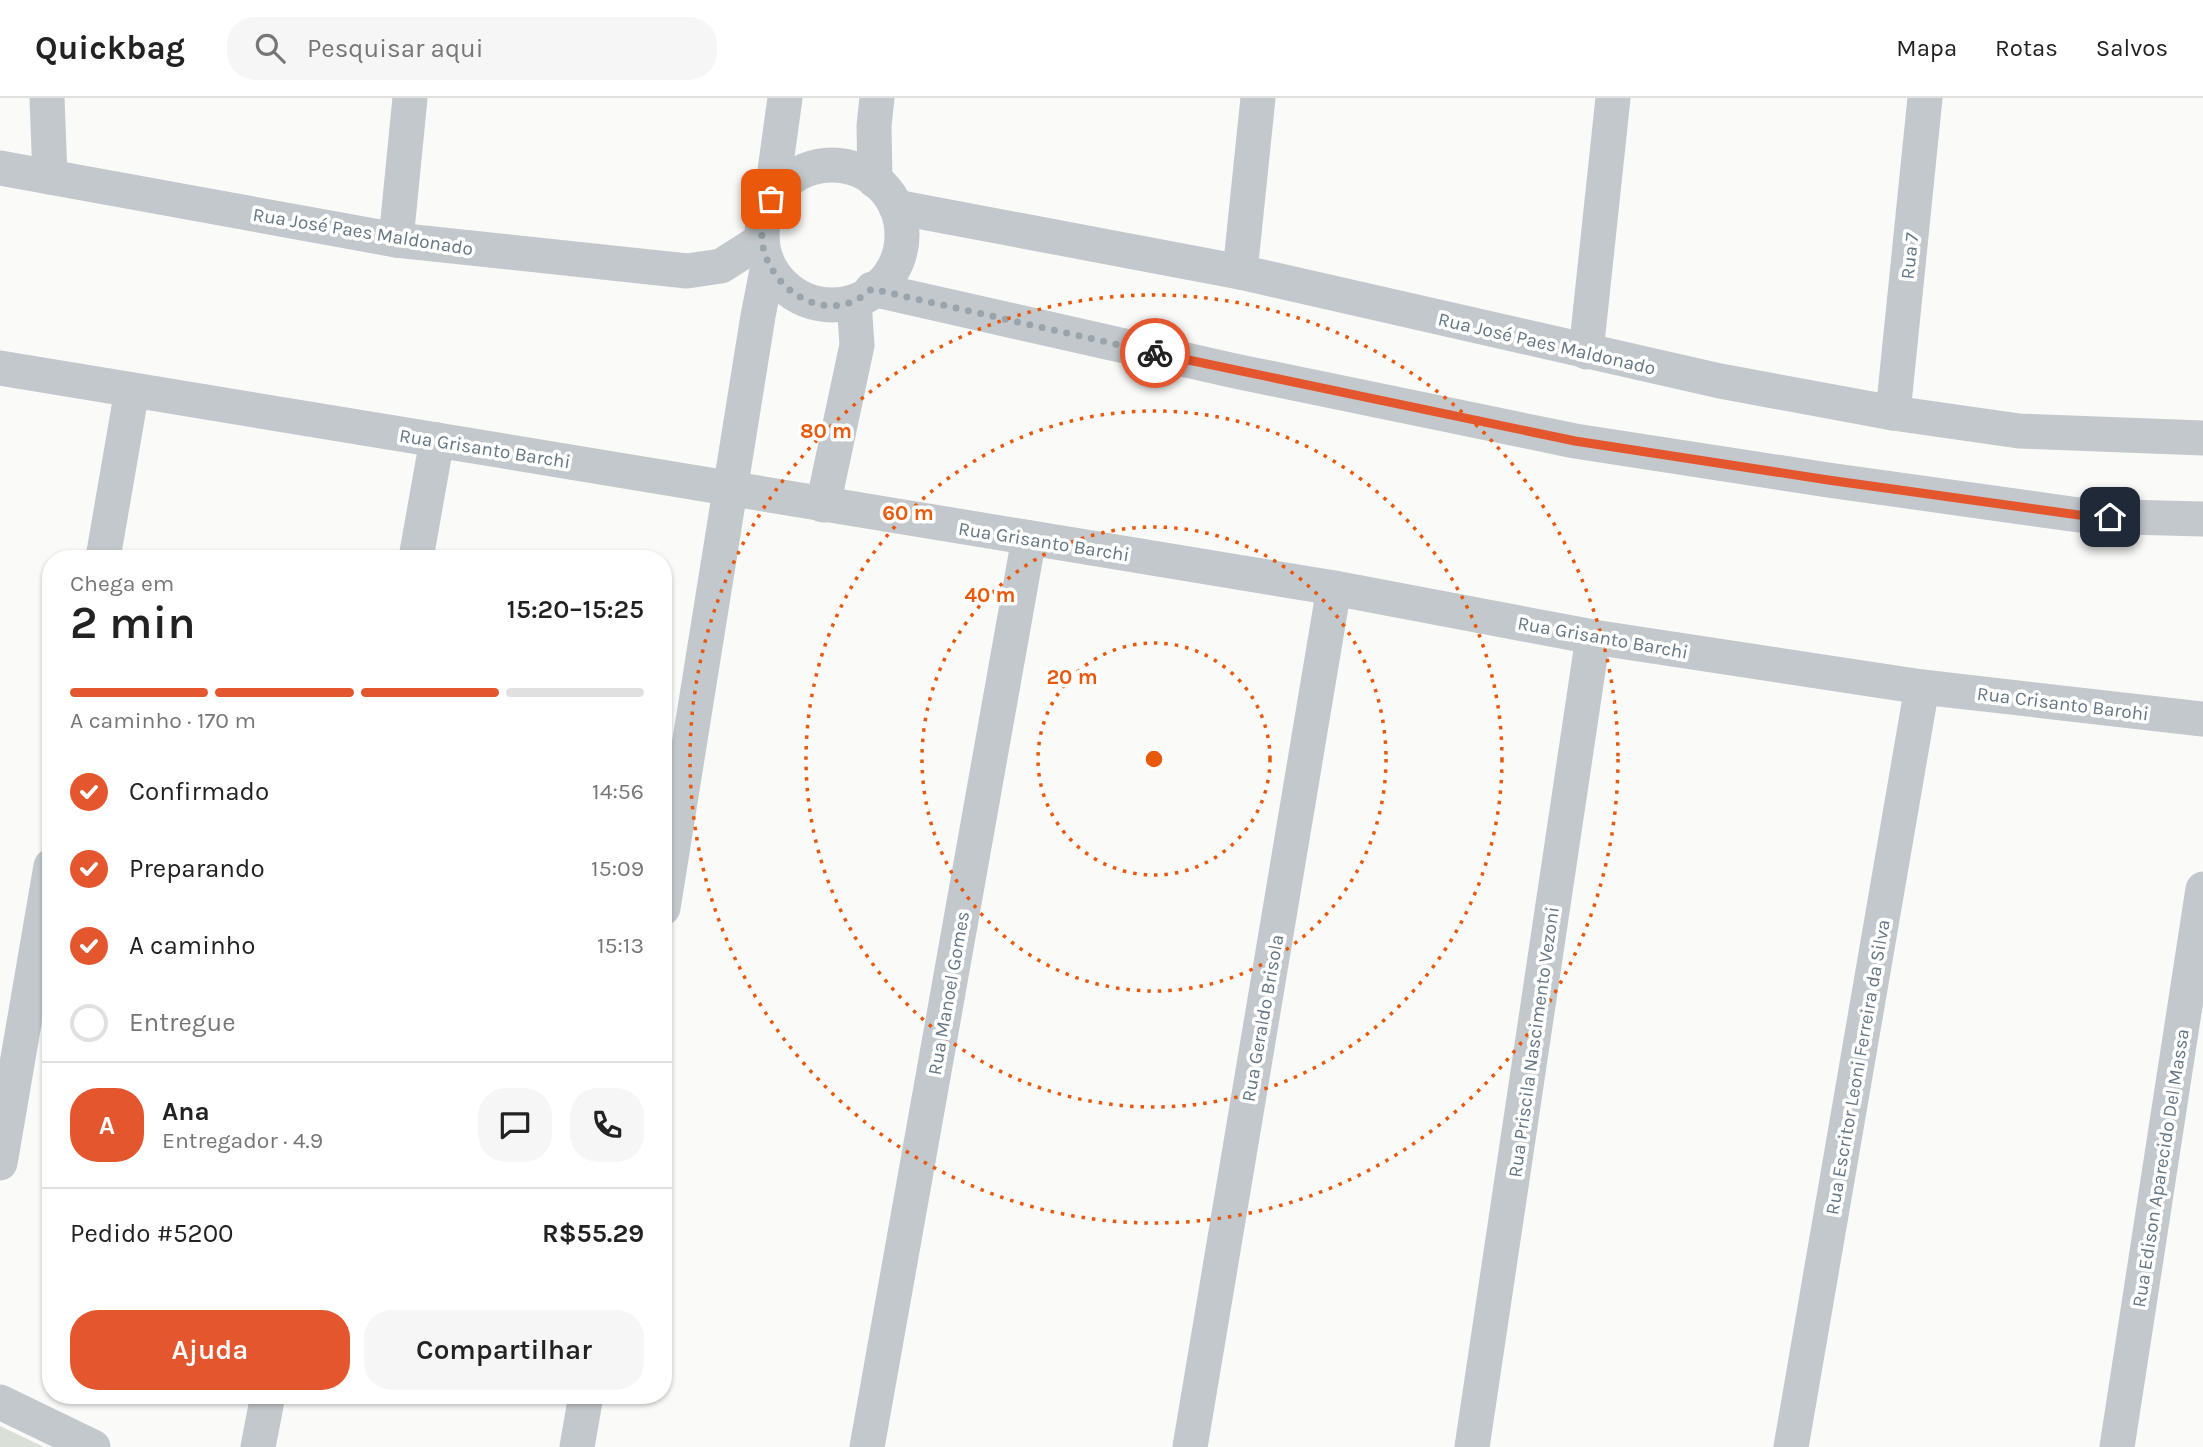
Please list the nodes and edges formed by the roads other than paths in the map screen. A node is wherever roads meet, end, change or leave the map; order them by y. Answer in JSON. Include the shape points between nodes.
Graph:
{"nodes":[{"id":1,"x":47,"y":98,"type":"edge"},
{"id":2,"x":410,"y":98,"type":"edge"},
{"id":3,"x":785,"y":98,"type":"edge"},
{"id":4,"x":877,"y":98,"type":"edge"},
{"id":5,"x":1258,"y":98,"type":"edge"},
{"id":6,"x":1613,"y":98,"type":"edge"},
{"id":7,"x":1926,"y":98,"type":"edge"},
{"id":8,"x":0,"y":168,"type":"edge"},
{"id":9,"x":50,"y":177,"type":"junction"},
{"id":10,"x":886,"y":194,"type":"junction"},
{"id":11,"x":771,"y":199,"type":"junction"},
{"id":12,"x":396,"y":240,"type":"junction"},
{"id":13,"x":765,"y":252,"type":"junction"},
{"id":14,"x":1240,"y":272,"type":"junction"},
{"id":15,"x":863,"y":295,"type":"junction"},
{"id":16,"x":1586,"y":352,"type":"junction"},
{"id":17,"x":0,"y":368,"type":"edge"},
{"id":18,"x":132,"y":390,"type":"junction"},
{"id":19,"x":1893,"y":413,"type":"junction"},
{"id":20,"x":2203,"y":438,"type":"edge"},
{"id":21,"x":438,"y":440,"type":"junction"},
{"id":22,"x":730,"y":489,"type":"junction"},
{"id":23,"x":823,"y":505,"type":"junction"},
{"id":24,"x":2203,"y":519,"type":"edge"},
{"id":25,"x":1029,"y":538,"type":"junction"},
{"id":26,"x":104,"y":550,"type":"edge"},
{"id":27,"x":417,"y":550,"type":"edge"},
{"id":28,"x":1334,"y":588,"type":"junction"},
{"id":29,"x":1593,"y":637,"type":"junction"},
{"id":30,"x":1923,"y":687,"type":"junction"},
{"id":31,"x":2203,"y":719,"type":"edge"},
{"id":32,"x":672,"y":852,"type":"edge"},
{"id":33,"x":2203,"y":889,"type":"edge"},
{"id":34,"x":42,"y":918,"type":"edge"},
{"id":35,"x":0,"y":1163,"type":"edge"},
{"id":36,"x":0,"y":1402,"type":"edge"},
{"id":37,"x":266,"y":1404,"type":"edge"},
{"id":38,"x":584,"y":1404,"type":"edge"},
{"id":39,"x":93,"y":1447,"type":"edge"},
{"id":40,"x":258,"y":1447,"type":"edge"},
{"id":41,"x":577,"y":1447,"type":"edge"},
{"id":42,"x":867,"y":1447,"type":"edge"},
{"id":43,"x":1190,"y":1447,"type":"edge"},
{"id":44,"x":1472,"y":1447,"type":"edge"},
{"id":45,"x":1791,"y":1447,"type":"edge"},
{"id":46,"x":2117,"y":1447,"type":"edge"}],
"edges":[{"from":1,"to":9,"type":"street"},
{"from":2,"to":12,"type":"street"},
{"from":3,"to":11,"type":"street"},
{"from":4,"to":10,"type":"street","via":[[874,126]]},
{"from":5,"to":14,"type":"street"},
{"from":6,"to":16,"type":"street"},
{"from":7,"to":19,"type":"street","name":"Rua 7"},
{"from":8,"to":9,"type":"street","name":"Rua José Paes Maldonado"},
{"from":9,"to":12,"type":"street","name":"Rua José Paes Maldonado"},
{"from":10,"to":11,"type":"street","via":[[860,170],[822,165],[802,171]]},
{"from":10,"to":14,"type":"street","name":"Rua José Paes Maldonado"},
{"from":10,"to":15,"type":"street","via":[[901,224],[902,241],[886,278]]},
{"from":11,"to":13,"type":"street","via":[[764,219]]},
{"from":12,"to":13,"type":"street","name":"Rua José Paes Maldonado","via":[[687,271]]},
{"from":13,"to":15,"type":"street","via":[[778,280],[794,294],[834,305]]},
{"from":13,"to":22,"type":"street"},
{"from":14,"to":16,"type":"street","name":"Rua José Paes Maldonado"},
{"from":15,"to":23,"type":"street"},
{"from":15,"to":24,"type":"street","via":[[1575,441],[2086,516]]},
{"from":16,"to":19,"type":"street","name":"Rua José Paes Maldonado"},
{"from":17,"to":18,"type":"street","name":"Rua Grisanto Barchi"},
{"from":18,"to":21,"type":"street","name":"Rua Grisanto Barchi"},
{"from":18,"to":26,"type":"street"},
{"from":19,"to":20,"type":"street","name":"Rua José Paes Maldonado","via":[[2019,431]]},
{"from":21,"to":22,"type":"street","name":"Rua Grisanto Barchi"},
{"from":21,"to":27,"type":"street"},
{"from":22,"to":23,"type":"street","name":"Rua Grisanto Barchi"},
{"from":22,"to":32,"type":"street"},
{"from":23,"to":25,"type":"street","name":"Rua Grisanto Barchi"},
{"from":25,"to":28,"type":"street","name":"Rua Grisanto Barchi"},
{"from":25,"to":42,"type":"street","name":"Rua Manoel Gomes"},
{"from":28,"to":29,"type":"street","name":"Rua Grisanto Barchi"},
{"from":28,"to":43,"type":"street","name":"Rua Geraldo Brisola"},
{"from":29,"to":30,"type":"street","name":"Rua Grisanto Barchi"},
{"from":29,"to":44,"type":"street","name":"Rua Priscila Nascimento Vezoni"},
{"from":30,"to":31,"type":"street","name":"Rua Crisanto Barohi"},
{"from":30,"to":45,"type":"street","name":"Rua Escritor Leoni Ferreira da Silva"},
{"from":33,"to":46,"type":"street","name":"Rua Edison Aparecido Del Massa"},
{"from":34,"to":35,"type":"street"},
{"from":36,"to":39,"type":"street"},
{"from":37,"to":40,"type":"street"},
{"from":38,"to":41,"type":"street"}]}
